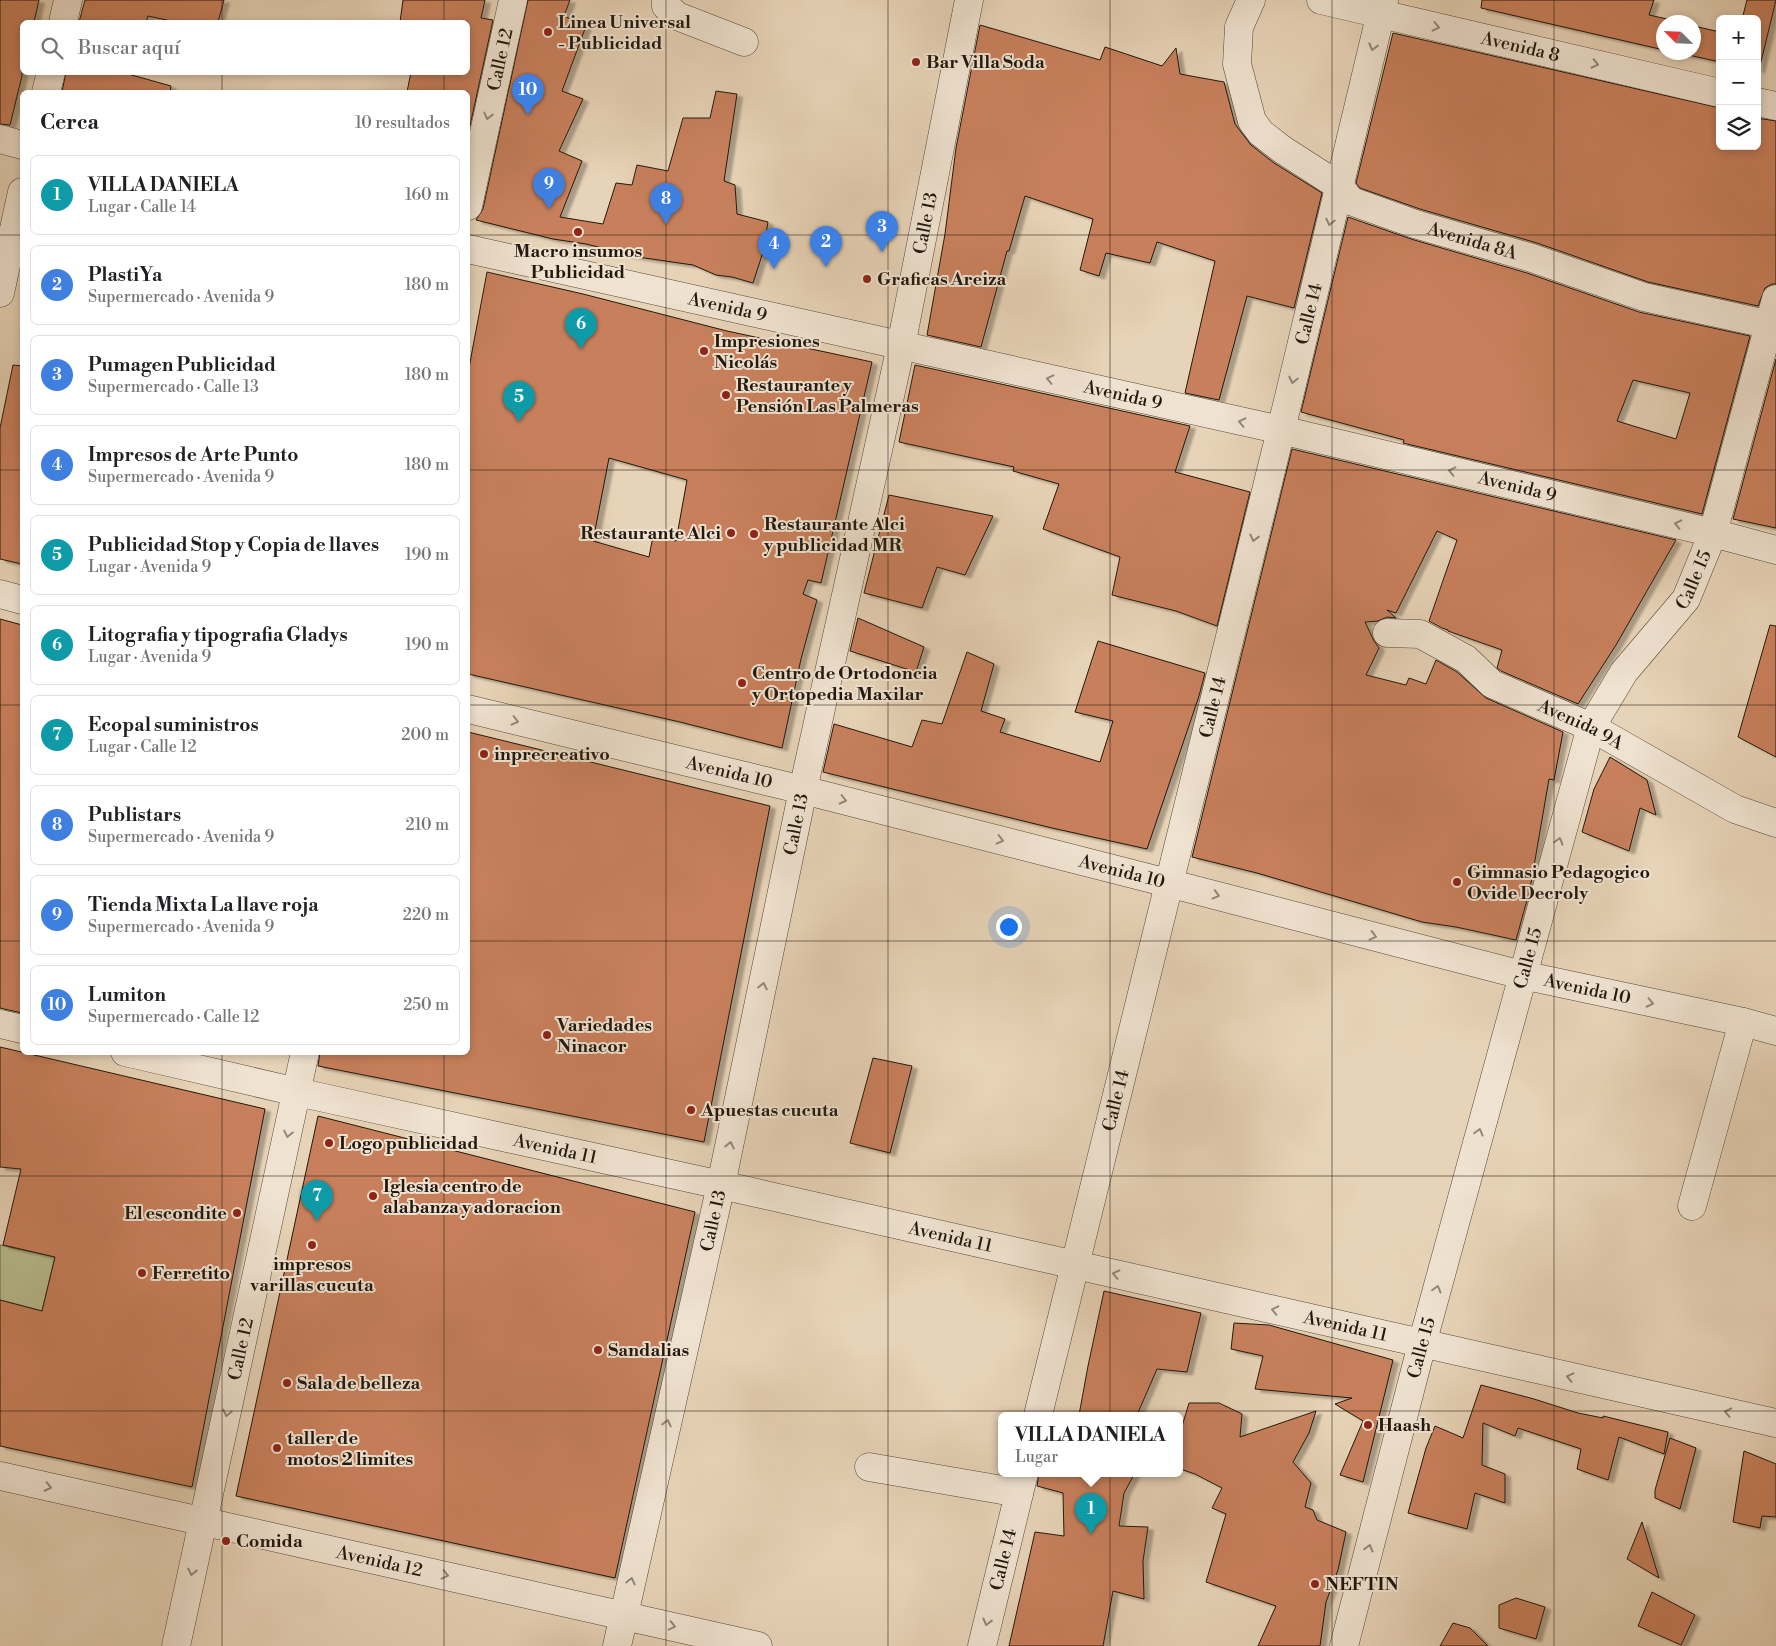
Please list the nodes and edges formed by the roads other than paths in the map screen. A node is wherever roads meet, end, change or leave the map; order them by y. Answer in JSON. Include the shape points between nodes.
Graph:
{"nodes":[{"id":1,"x":68,"y":0,"type":"edge"},
{"id":2,"x":513,"y":0,"type":"edge"},
{"id":3,"x":666,"y":0,"type":"edge"},
{"id":4,"x":969,"y":0,"type":"edge"},
{"id":5,"x":1251,"y":0,"type":"edge"},
{"id":6,"x":1321,"y":0,"type":"edge"},
{"id":7,"x":1383,"y":7,"type":"edge"},
{"id":8,"x":63,"y":20,"type":"edge"},
{"id":9,"x":744,"y":42,"type":"dead end"},
{"id":10,"x":50,"y":75,"type":"edge"},
{"id":11,"x":46,"y":90,"type":"edge"},
{"id":12,"x":1716,"y":92,"type":"edge"},
{"id":13,"x":1761,"y":103,"type":"edge"},
{"id":14,"x":1776,"y":106,"type":"edge"},
{"id":15,"x":0,"y":139,"type":"edge"},
{"id":16,"x":20,"y":144,"type":"edge"},
{"id":17,"x":1339,"y":186,"type":"junction"},
{"id":18,"x":470,"y":197,"type":"edge"},
{"id":19,"x":20,"y":201,"type":"edge"},
{"id":20,"x":470,"y":249,"type":"edge"},
{"id":21,"x":0,"y":294,"type":"edge"},
{"id":22,"x":1776,"y":299,"type":"edge"},
{"id":23,"x":1772,"y":326,"type":"edge"},
{"id":24,"x":901,"y":346,"type":"junction"},
{"id":25,"x":1281,"y":430,"type":"junction"},
{"id":26,"x":1713,"y":532,"type":"junction"},
{"id":27,"x":1776,"y":550,"type":"edge"},
{"id":28,"x":0,"y":594,"type":"edge"},
{"id":29,"x":20,"y":599,"type":"edge"},
{"id":30,"x":1387,"y":633,"type":"dead end"},
{"id":31,"x":470,"y":709,"type":"edge"},
{"id":32,"x":1591,"y":727,"type":"junction"},
{"id":33,"x":803,"y":790,"type":"junction"},
{"id":34,"x":1776,"y":824,"type":"edge"},
{"id":35,"x":1168,"y":883,"type":"junction"},
{"id":36,"x":1522,"y":975,"type":"junction"},
{"id":37,"x":1743,"y":1022,"type":"junction"},
{"id":38,"x":0,"y":1024,"type":"edge"},
{"id":39,"x":20,"y":1029,"type":"edge"},
{"id":40,"x":1776,"y":1031,"type":"edge"},
{"id":41,"x":138,"y":1055,"type":"edge"},
{"id":42,"x":304,"y":1055,"type":"edge"},
{"id":43,"x":297,"y":1092,"type":"junction"},
{"id":44,"x":721,"y":1185,"type":"junction"},
{"id":45,"x":1692,"y":1206,"type":"dead end"},
{"id":46,"x":1075,"y":1265,"type":"junction"},
{"id":47,"x":1422,"y":1344,"type":"junction"},
{"id":48,"x":1039,"y":1412,"type":"edge"},
{"id":49,"x":1776,"y":1423,"type":"edge"},
{"id":50,"x":869,"y":1467,"type":"dead end"},
{"id":51,"x":0,"y":1476,"type":"edge"},
{"id":52,"x":1022,"y":1483,"type":"edge"},
{"id":53,"x":204,"y":1521,"type":"junction"},
{"id":54,"x":624,"y":1615,"type":"junction"},
{"id":55,"x":176,"y":1646,"type":"edge"},
{"id":56,"x":617,"y":1646,"type":"edge"},
{"id":57,"x":758,"y":1646,"type":"edge"},
{"id":58,"x":982,"y":1646,"type":"edge"},
{"id":59,"x":1344,"y":1646,"type":"edge"}],
"edges":[{"from":1,"to":8,"type":"street"},
{"from":2,"to":18,"type":"street","name":"Calle 12","one_way":true},
{"from":3,"to":9,"type":"street","via":[[666,6],[677,16]]},
{"from":4,"to":24,"type":"street","name":"Calle 13"},
{"from":5,"to":17,"type":"street","name":"Avenida 8A","via":[[1239,26],[1238,64],[1252,121],[1260,133],[1282,150]]},
{"from":6,"to":7,"type":"street","name":"Avenida 8"},
{"from":7,"to":12,"type":"street","name":"Avenida 8","one_way":true},
{"from":7,"to":17,"type":"street","name":"Calle 14","one_way":true},
{"from":10,"to":11,"type":"street"},
{"from":13,"to":14,"type":"street"},
{"from":15,"to":16,"type":"street"},
{"from":17,"to":23,"type":"street","name":"Avenida 8A","via":[[1351,201],[1415,224],[1532,258],[1644,297]]},
{"from":17,"to":25,"type":"street","name":"Calle 14","one_way":true},
{"from":19,"to":21,"type":"street"},
{"from":20,"to":24,"type":"street","name":"Avenida 9"},
{"from":22,"to":23,"type":"street","name":"Calle 15"},
{"from":23,"to":26,"type":"street","name":"Calle 15"},
{"from":25,"to":24,"type":"street","name":"Avenida 9","one_way":true},
{"from":24,"to":33,"type":"street","name":"Calle 13"},
{"from":26,"to":25,"type":"street","name":"Avenida 9","one_way":true},
{"from":25,"to":35,"type":"street","name":"Calle 14","one_way":true},
{"from":26,"to":27,"type":"street","name":"Avenida 9"},
{"from":26,"to":32,"type":"street","name":"Calle 15","via":[[1686,598],[1624,672]]},
{"from":28,"to":29,"type":"street"},
{"from":30,"to":32,"type":"street","name":"Avenida 9A","via":[[1420,634],[1466,659],[1492,684]]},
{"from":31,"to":33,"type":"street","name":"Avenida 10","one_way":true},
{"from":32,"to":34,"type":"street","name":"Avenida 9A","via":[[1735,809]]},
{"from":36,"to":32,"type":"street","name":"Calle 15","one_way":true},
{"from":33,"to":35,"type":"street","name":"Avenida 10","one_way":true},
{"from":44,"to":33,"type":"street","name":"Calle 13","one_way":true},
{"from":35,"to":36,"type":"street","name":"Avenida 10","one_way":true},
{"from":35,"to":46,"type":"street","name":"Calle 14"},
{"from":36,"to":37,"type":"street","name":"Avenida 10","one_way":true},
{"from":47,"to":36,"type":"street","name":"Calle 15","one_way":true},
{"from":37,"to":40,"type":"street","name":"Avenida 10"},
{"from":37,"to":45,"type":"street"},
{"from":38,"to":39,"type":"street"},
{"from":41,"to":43,"type":"street","name":"Avenida 11"},
{"from":42,"to":43,"type":"street","name":"Calle 12"},
{"from":43,"to":44,"type":"street","name":"Avenida 11"},
{"from":43,"to":53,"type":"street","name":"Calle 12","one_way":true},
{"from":44,"to":46,"type":"street","name":"Avenida 11"},
{"from":54,"to":44,"type":"street","name":"Calle 13","one_way":true},
{"from":47,"to":46,"type":"street","name":"Avenida 11","one_way":true},
{"from":46,"to":48,"type":"street","name":"Calle 14"},
{"from":49,"to":47,"type":"street","name":"Avenida 11","one_way":true},
{"from":59,"to":47,"type":"street","name":"Calle 15","one_way":true},
{"from":50,"to":52,"type":"street"},
{"from":51,"to":53,"type":"street","name":"Avenida 12","one_way":true},
{"from":52,"to":58,"type":"street","name":"Calle 14","one_way":true},
{"from":53,"to":54,"type":"street","name":"Avenida 12","one_way":true},
{"from":53,"to":55,"type":"street","name":"Calle 12","one_way":true},
{"from":54,"to":56,"type":"street","name":"Calle 13"},
{"from":54,"to":57,"type":"street","name":"Avenida 12","one_way":true}]}
